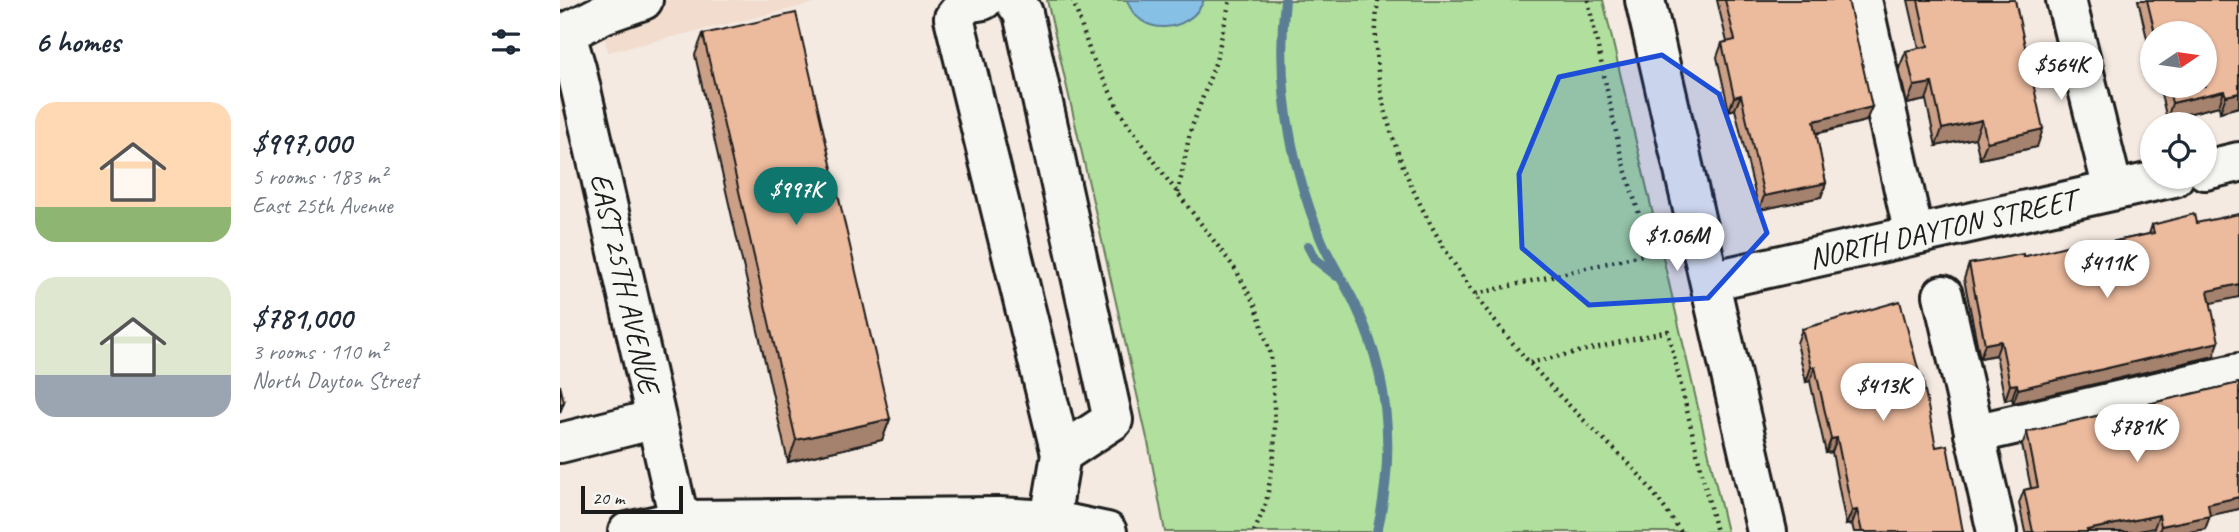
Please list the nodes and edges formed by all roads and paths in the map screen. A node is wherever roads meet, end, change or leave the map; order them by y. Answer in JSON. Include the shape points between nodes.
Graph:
{"nodes":[{"id":1,"x":643,"y":0,"type":"edge"},
{"id":2,"x":983,"y":0,"type":"edge"},
{"id":3,"x":1014,"y":0,"type":"edge"},
{"id":4,"x":1073,"y":0,"type":"edge"},
{"id":5,"x":1230,"y":0,"type":"edge"},
{"id":6,"x":1378,"y":0,"type":"edge"},
{"id":7,"x":1587,"y":0,"type":"edge"},
{"id":8,"x":1645,"y":0,"type":"edge"},
{"id":9,"x":1862,"y":0,"type":"edge"},
{"id":10,"x":2066,"y":0,"type":"edge"},
{"id":11,"x":560,"y":36,"type":"edge"},
{"id":12,"x":2239,"y":162,"type":"edge"},
{"id":13,"x":2217,"y":167,"type":"edge"},
{"id":14,"x":2140,"y":184,"type":"edge"},
{"id":15,"x":2113,"y":190,"type":"junction"},
{"id":16,"x":1178,"y":194,"type":"junction"},
{"id":17,"x":1914,"y":235,"type":"junction"},
{"id":18,"x":1647,"y":240,"type":"dead end"},
{"id":19,"x":1650,"y":253,"type":"dead end"},
{"id":20,"x":1710,"y":281,"type":"junction"},
{"id":21,"x":1476,"y":294,"type":"junction"},
{"id":22,"x":1943,"y":295,"type":"dead end"},
{"id":23,"x":1529,"y":363,"type":"junction"},
{"id":24,"x":2239,"y":373,"type":"edge"},
{"id":25,"x":656,"y":419,"type":"junction"},
{"id":26,"x":1974,"y":433,"type":"junction"},
{"id":27,"x":560,"y":443,"type":"edge"},
{"id":28,"x":1061,"y":454,"type":"junction"},
{"id":29,"x":1050,"y":520,"type":"junction"},
{"id":30,"x":681,"y":526,"type":"edge"},
{"id":31,"x":628,"y":532,"type":"edge"},
{"id":32,"x":1107,"y":532,"type":"edge"},
{"id":33,"x":1254,"y":532,"type":"edge"},
{"id":34,"x":1681,"y":532,"type":"edge"},
{"id":35,"x":1716,"y":532,"type":"edge"},
{"id":36,"x":1768,"y":532,"type":"edge"},
{"id":37,"x":1997,"y":532,"type":"edge"}],
"edges":[{"from":1,"to":11,"type":"street"},
{"from":2,"to":28,"type":"street","via":[[966,3],[954,18]]},
{"from":3,"to":28,"type":"street","via":[[1023,13],[1113,420]]},
{"from":4,"to":16,"type":"path","via":[[1091,55],[1122,115]]},
{"from":5,"to":16,"type":"path","via":[[1216,61],[1190,132]]},
{"from":6,"to":21,"type":"path","via":[[1377,48],[1398,151],[1425,215]]},
{"from":7,"to":18,"type":"path","via":[[1621,156]]},
{"from":8,"to":20,"type":"street"},
{"from":9,"to":17,"type":"street"},
{"from":10,"to":15,"type":"street"},
{"from":11,"to":25,"type":"street","name":"EAST 25TH AVENUE","via":[[570,48],[576,68]]},
{"from":12,"to":13,"type":"street"},
{"from":14,"to":15,"type":"street","name":"NORTH DAYTON STREET"},
{"from":15,"to":17,"type":"street","name":"NORTH DAYTON STREET"},
{"from":16,"to":33,"type":"path","via":[[1236,270],[1256,307],[1271,355],[1274,455],[1266,504]]},
{"from":17,"to":20,"type":"street","name":"NORTH DAYTON STREET"},
{"from":19,"to":21,"type":"path"},
{"from":20,"to":36,"type":"street"},
{"from":21,"to":23,"type":"path"},
{"from":22,"to":26,"type":"street"},
{"from":23,"to":34,"type":"path","via":[[1639,475]]},
{"from":23,"to":35,"type":"path","via":[[1668,331]]},
{"from":24,"to":26,"type":"street"},
{"from":25,"to":27,"type":"street"},
{"from":25,"to":30,"type":"street","name":"EAST 25TH AVENUE"},
{"from":26,"to":37,"type":"street"},
{"from":28,"to":29,"type":"street"},
{"from":29,"to":30,"type":"street","via":[[999,517]]},
{"from":29,"to":32,"type":"street"},
{"from":30,"to":31,"type":"street"}]}
